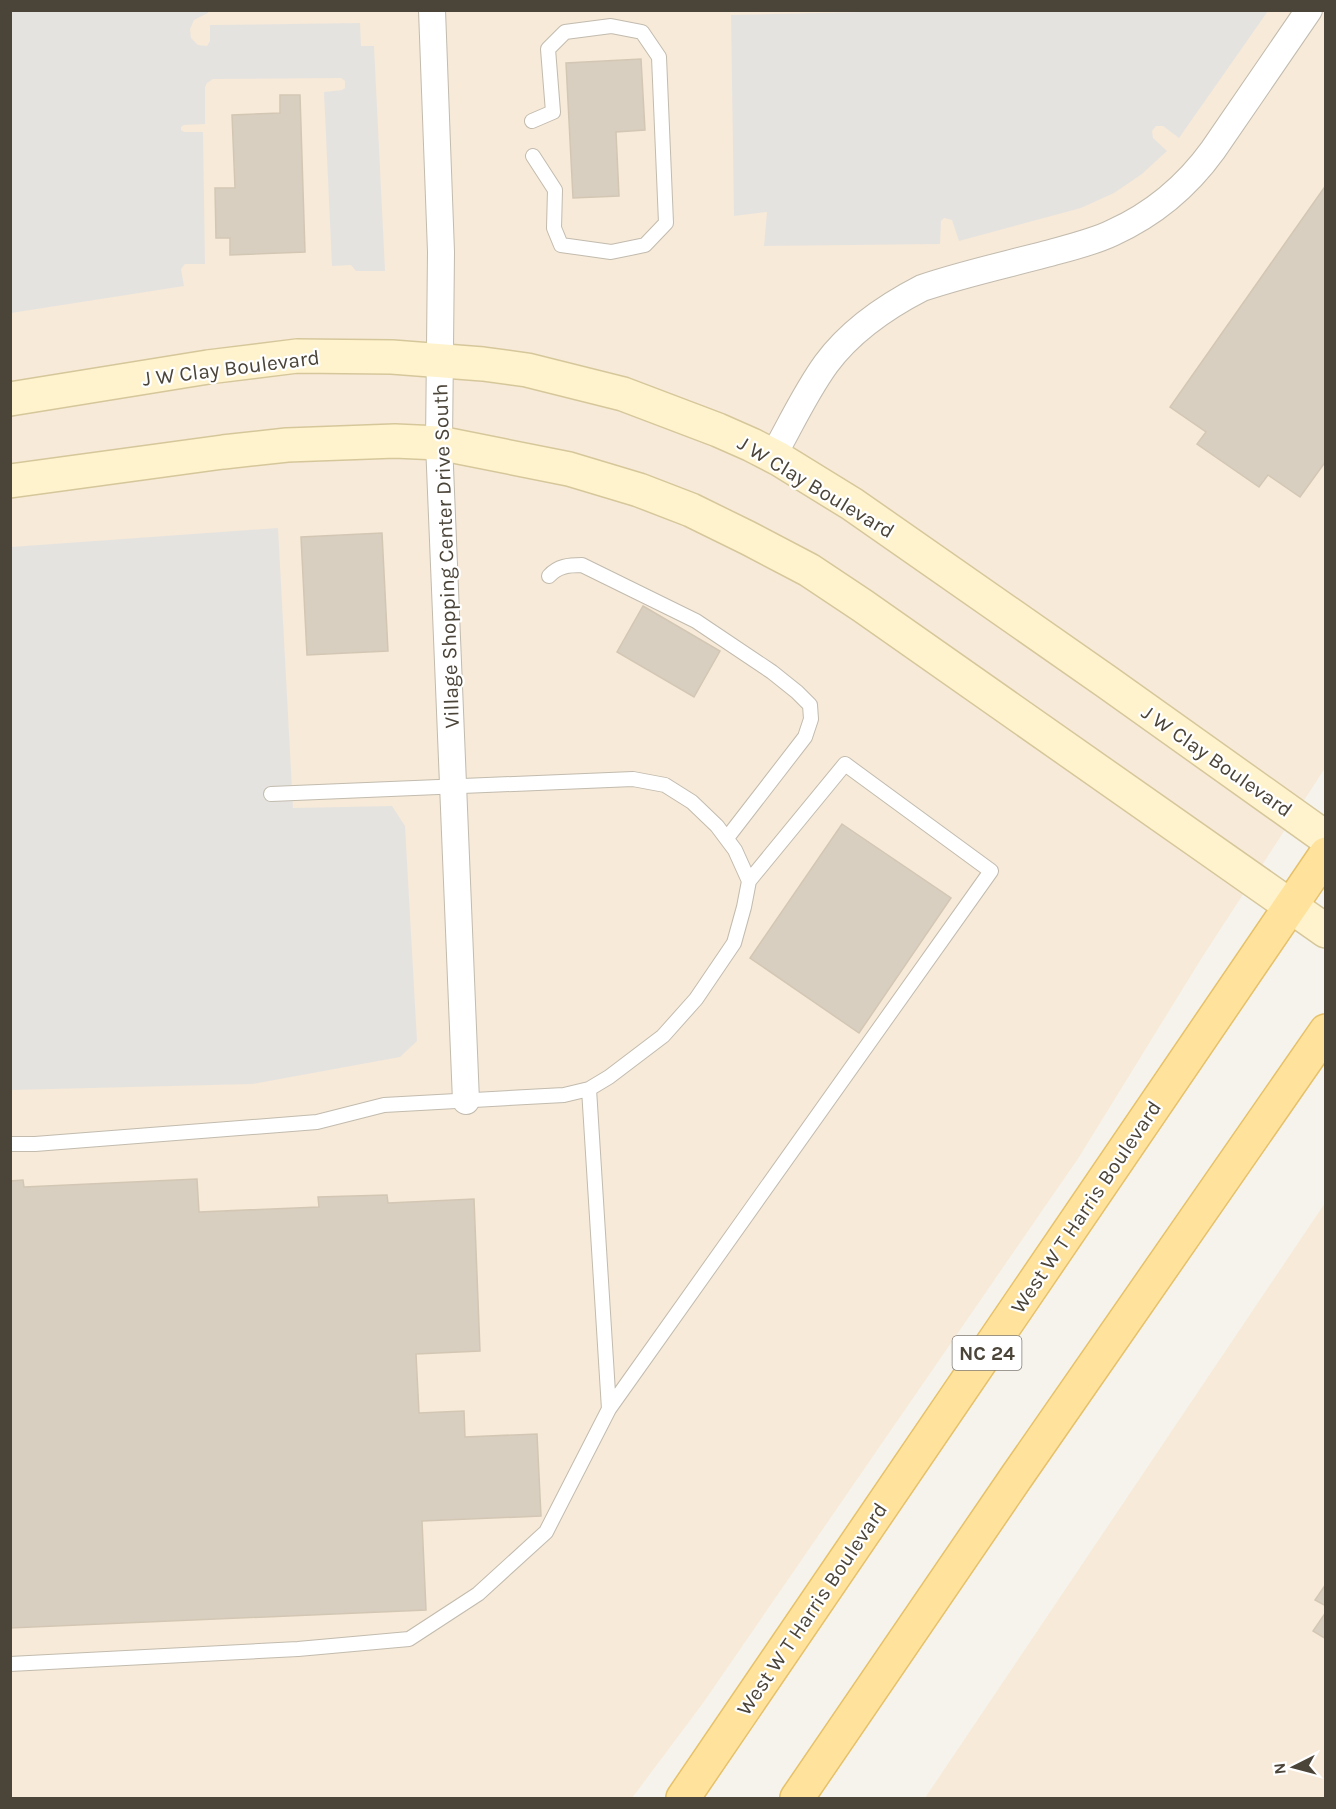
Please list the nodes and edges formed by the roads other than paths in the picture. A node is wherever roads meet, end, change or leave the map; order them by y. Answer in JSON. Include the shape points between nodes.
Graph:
{"nodes":[{"id":1,"x":432,"y":10,"type":"edge"},
{"id":2,"x":1309,"y":10,"type":"edge"},
{"id":3,"x":532,"y":121,"type":"dead end"},
{"id":4,"x":533,"y":156,"type":"dead end"},
{"id":5,"x":440,"y":360,"type":"junction"},
{"id":6,"x":10,"y":399,"type":"edge"},
{"id":7,"x":439,"y":443,"type":"junction"},
{"id":8,"x":773,"y":456,"type":"junction"},
{"id":9,"x":10,"y":482,"type":"edge"},
{"id":10,"x":549,"y":576,"type":"dead end"},
{"id":11,"x":454,"y":786,"type":"junction"},
{"id":12,"x":271,"y":794,"type":"dead end"},
{"id":13,"x":727,"y":838,"type":"junction"},
{"id":14,"x":1326,"y":838,"type":"edge"},
{"id":15,"x":1326,"y":854,"type":"edge"},
{"id":16,"x":749,"y":881,"type":"junction"},
{"id":17,"x":1290,"y":907,"type":"junction"},
{"id":18,"x":1326,"y":932,"type":"edge"},
{"id":19,"x":1326,"y":1031,"type":"edge"},
{"id":20,"x":589,"y":1089,"type":"junction"},
{"id":21,"x":466,"y":1101,"type":"junction"},
{"id":22,"x":10,"y":1144,"type":"edge"},
{"id":23,"x":609,"y":1409,"type":"junction"},
{"id":24,"x":10,"y":1664,"type":"edge"},
{"id":25,"x":683,"y":1798,"type":"edge"},
{"id":26,"x":797,"y":1798,"type":"edge"}],
"edges":[{"from":1,"to":5,"type":"street","name":"Village Shopping Center Drive South","via":[[441,252]]},
{"from":2,"to":8,"type":"street","via":[[1200,168],[1172,195],[1109,235],[922,288],[881,311],[851,336],[825,366]]},
{"from":3,"to":4,"type":"lane","via":[[553,112],[548,49],[565,32],[611,26],[642,32],[659,57],[666,223],[645,245],[634,248],[611,252],[561,245],[554,228],[555,190]]},
{"from":5,"to":6,"type":"street","name":"J W Clay Boulevard","via":[[297,356]]},
{"from":5,"to":7,"type":"street","name":"Village Shopping Center Drive South"},
{"from":5,"to":8,"type":"street","name":"J W Clay Boulevard","via":[[527,370],[623,394],[718,430]]},
{"from":7,"to":9,"type":"street","via":[[287,445]]},
{"from":7,"to":11,"type":"street","name":"Village Shopping Center Drive South"},
{"from":7,"to":17,"type":"street","via":[[569,469],[639,490],[691,510],[809,570]]},
{"from":8,"to":14,"type":"street","name":"J W Clay Boulevard","via":[[852,504]]},
{"from":10,"to":13,"type":"lane","via":[[555,569],[582,565],[624,585],[696,621],[772,672],[810,705],[811,719],[805,737]]},
{"from":11,"to":12,"type":"lane"},
{"from":11,"to":13,"type":"lane","via":[[640,780],[665,785],[692,802]]},
{"from":11,"to":21,"type":"street","name":"Village Shopping Center Drive South"},
{"from":13,"to":16,"type":"lane"},
{"from":15,"to":17,"type":"main road","name":"West W T Harris Boulevard","number":"NC 24"},
{"from":16,"to":20,"type":"lane","via":[[734,943],[696,999],[663,1036]]},
{"from":16,"to":23,"type":"lane","via":[[844,764],[991,871]]},
{"from":17,"to":18,"type":"street"},
{"from":17,"to":25,"type":"main road","name":"West W T Harris Boulevard","number":"NC 24"},
{"from":19,"to":26,"type":"main road"},
{"from":20,"to":21,"type":"lane","via":[[564,1095]]},
{"from":20,"to":23,"type":"lane"},
{"from":21,"to":22,"type":"lane","via":[[384,1105],[317,1122]]},
{"from":23,"to":24,"type":"lane","via":[[546,1532],[478,1593],[409,1639]]}]}
